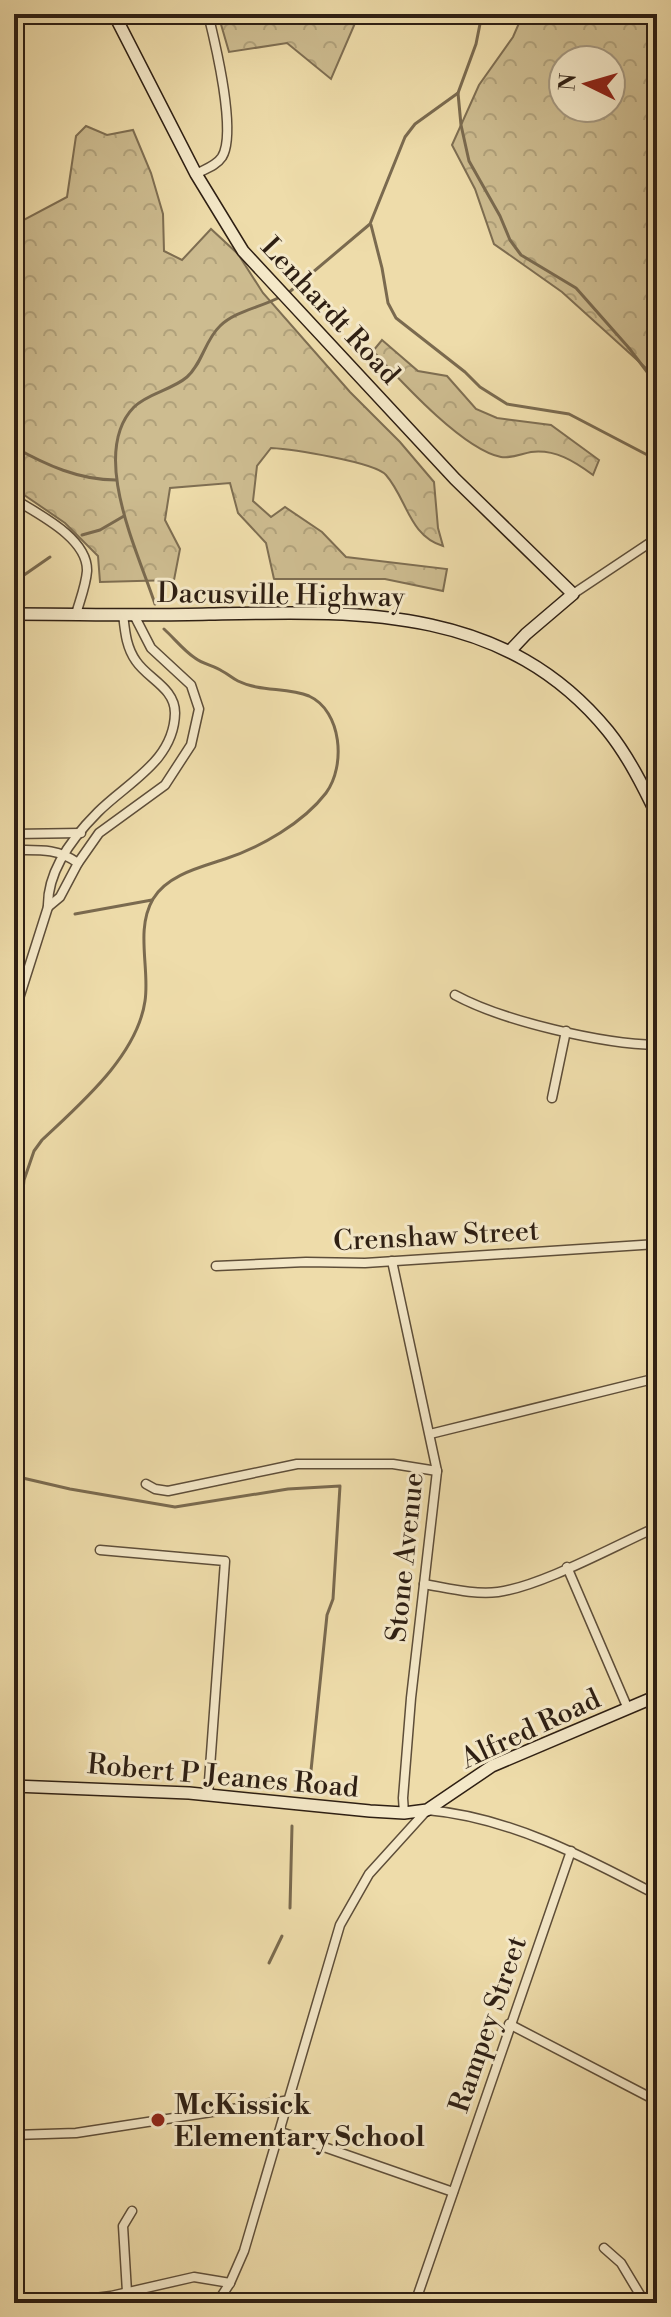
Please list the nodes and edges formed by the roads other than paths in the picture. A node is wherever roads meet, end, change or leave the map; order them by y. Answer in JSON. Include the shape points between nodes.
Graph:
{"nodes":[{"id":1,"x":114,"y":14,"type":"edge"},
{"id":2,"x":208,"y":14,"type":"edge"},
{"id":3,"x":196,"y":174,"type":"junction"},
{"id":4,"x":14,"y":499,"type":"edge"},
{"id":5,"x":657,"y":538,"type":"edge"},
{"id":6,"x":573,"y":594,"type":"junction"},
{"id":7,"x":14,"y":614,"type":"edge"},
{"id":8,"x":76,"y":614,"type":"junction"},
{"id":9,"x":128,"y":615,"type":"junction"},
{"id":10,"x":510,"y":651,"type":"junction"},
{"id":11,"x":657,"y":815,"type":"edge"},
{"id":12,"x":81,"y":833,"type":"junction"},
{"id":13,"x":14,"y":834,"type":"edge"},
{"id":14,"x":14,"y":850,"type":"edge"},
{"id":15,"x":64,"y":853,"type":"junction"},
{"id":16,"x":78,"y":863,"type":"junction"},
{"id":17,"x":48,"y":907,"type":"junction"},
{"id":18,"x":455,"y":995,"type":"dead end"},
{"id":19,"x":14,"y":1014,"type":"edge"},
{"id":20,"x":566,"y":1031,"type":"junction"},
{"id":21,"x":657,"y":1045,"type":"edge"},
{"id":22,"x":552,"y":1098,"type":"dead end"},
{"id":23,"x":657,"y":1244,"type":"edge"},
{"id":24,"x":392,"y":1261,"type":"junction"},
{"id":25,"x":216,"y":1266,"type":"dead end"},
{"id":26,"x":657,"y":1378,"type":"edge"},
{"id":27,"x":430,"y":1434,"type":"junction"},
{"id":28,"x":437,"y":1471,"type":"junction"},
{"id":29,"x":146,"y":1484,"type":"dead end"},
{"id":30,"x":657,"y":1527,"type":"edge"},
{"id":31,"x":100,"y":1550,"type":"dead end"},
{"id":32,"x":567,"y":1567,"type":"junction"},
{"id":33,"x":424,"y":1584,"type":"junction"},
{"id":34,"x":657,"y":1696,"type":"edge"},
{"id":35,"x":628,"y":1709,"type":"junction"},
{"id":36,"x":14,"y":1786,"type":"edge"},
{"id":37,"x":208,"y":1795,"type":"junction"},
{"id":38,"x":427,"y":1810,"type":"junction"},
{"id":39,"x":404,"y":1813,"type":"junction"},
{"id":40,"x":571,"y":1851,"type":"junction"},
{"id":41,"x":657,"y":1895,"type":"edge"},
{"id":42,"x":509,"y":2024,"type":"junction"},
{"id":43,"x":290,"y":2100,"type":"junction"},
{"id":44,"x":657,"y":2101,"type":"edge"},
{"id":45,"x":281,"y":2132,"type":"junction"},
{"id":46,"x":14,"y":2135,"type":"edge"},
{"id":47,"x":453,"y":2192,"type":"junction"},
{"id":48,"x":132,"y":2211,"type":"dead end"},
{"id":49,"x":604,"y":2248,"type":"dead end"},
{"id":50,"x":230,"y":2283,"type":"junction"},
{"id":51,"x":127,"y":2292,"type":"junction"},
{"id":52,"x":55,"y":2303,"type":"edge"},
{"id":53,"x":217,"y":2303,"type":"edge"},
{"id":54,"x":415,"y":2303,"type":"edge"},
{"id":55,"x":645,"y":2303,"type":"edge"}],
"edges":[{"from":1,"to":3,"type":"street","name":"Lenhardt Road"},
{"from":2,"to":3,"type":"street","via":[[227,144],[215,165]]},
{"from":3,"to":6,"type":"street","name":"Lenhardt Road","via":[[243,251],[272,285],[455,479]]},
{"from":4,"to":8,"type":"street","via":[[61,528],[79,548],[87,573]]},
{"from":5,"to":6,"type":"street"},
{"from":6,"to":10,"type":"street"},
{"from":7,"to":8,"type":"street","name":"Dacusville Highway"},
{"from":8,"to":9,"type":"street","name":"Dacusville Highway"},
{"from":9,"to":10,"type":"street","name":"Dacusville Highway","via":[[378,615],[436,624]]},
{"from":9,"to":12,"type":"street","via":[[126,642],[136,662],[173,700],[175,715],[164,752]]},
{"from":9,"to":16,"type":"street","via":[[151,648],[191,685],[199,709],[191,745],[165,785],[99,833]]},
{"from":10,"to":11,"type":"street","name":"Dacusville Highway","via":[[546,674],[608,731]]},
{"from":12,"to":13,"type":"street"},
{"from":12,"to":15,"type":"street"},
{"from":14,"to":15,"type":"street"},
{"from":15,"to":16,"type":"street"},
{"from":15,"to":17,"type":"street","via":[[47,892]]},
{"from":16,"to":17,"type":"street","via":[[60,897]]},
{"from":17,"to":19,"type":"street"},
{"from":18,"to":20,"type":"street","via":[[510,1018]]},
{"from":20,"to":21,"type":"street"},
{"from":20,"to":22,"type":"street"},
{"from":23,"to":24,"type":"street","name":"Crenshaw Street"},
{"from":24,"to":25,"type":"street","name":"Crenshaw Street"},
{"from":24,"to":27,"type":"street","name":"Stone Avenue"},
{"from":26,"to":27,"type":"street"},
{"from":27,"to":28,"type":"street","name":"Stone Avenue"},
{"from":28,"to":29,"type":"street","via":[[393,1464],[305,1463],[168,1491]]},
{"from":28,"to":33,"type":"street","name":"Stone Avenue"},
{"from":30,"to":32,"type":"street"},
{"from":31,"to":37,"type":"street","via":[[225,1561]]},
{"from":32,"to":33,"type":"street","via":[[497,1592]]},
{"from":32,"to":35,"type":"street"},
{"from":33,"to":39,"type":"street","name":"Stone Avenue"},
{"from":34,"to":35,"type":"street","name":"Alfred Road"},
{"from":35,"to":38,"type":"street","name":"Alfred Road","via":[[492,1766]]},
{"from":36,"to":37,"type":"street","name":"Robert P Jeanes Road"},
{"from":37,"to":39,"type":"street","name":"Robert P Jeanes Road"},
{"from":38,"to":39,"type":"street","name":"Robert P Jeanes Road"},
{"from":38,"to":40,"type":"street","via":[[476,1818]]},
{"from":38,"to":43,"type":"street","via":[[369,1874],[340,1925]]},
{"from":40,"to":41,"type":"street"},
{"from":40,"to":42,"type":"street","name":"Rampey Street"},
{"from":42,"to":44,"type":"street"},
{"from":42,"to":47,"type":"street","name":"Rampey Street"},
{"from":43,"to":45,"type":"street"},
{"from":43,"to":46,"type":"street","via":[[76,2133]]},
{"from":45,"to":47,"type":"street"},
{"from":45,"to":50,"type":"street"},
{"from":47,"to":54,"type":"street","name":"Rampey Street"},
{"from":48,"to":51,"type":"street","via":[[123,2226]]},
{"from":49,"to":55,"type":"street","via":[[621,2263]]},
{"from":50,"to":51,"type":"street","via":[[194,2277]]},
{"from":50,"to":53,"type":"street"},
{"from":51,"to":52,"type":"street"}]}
